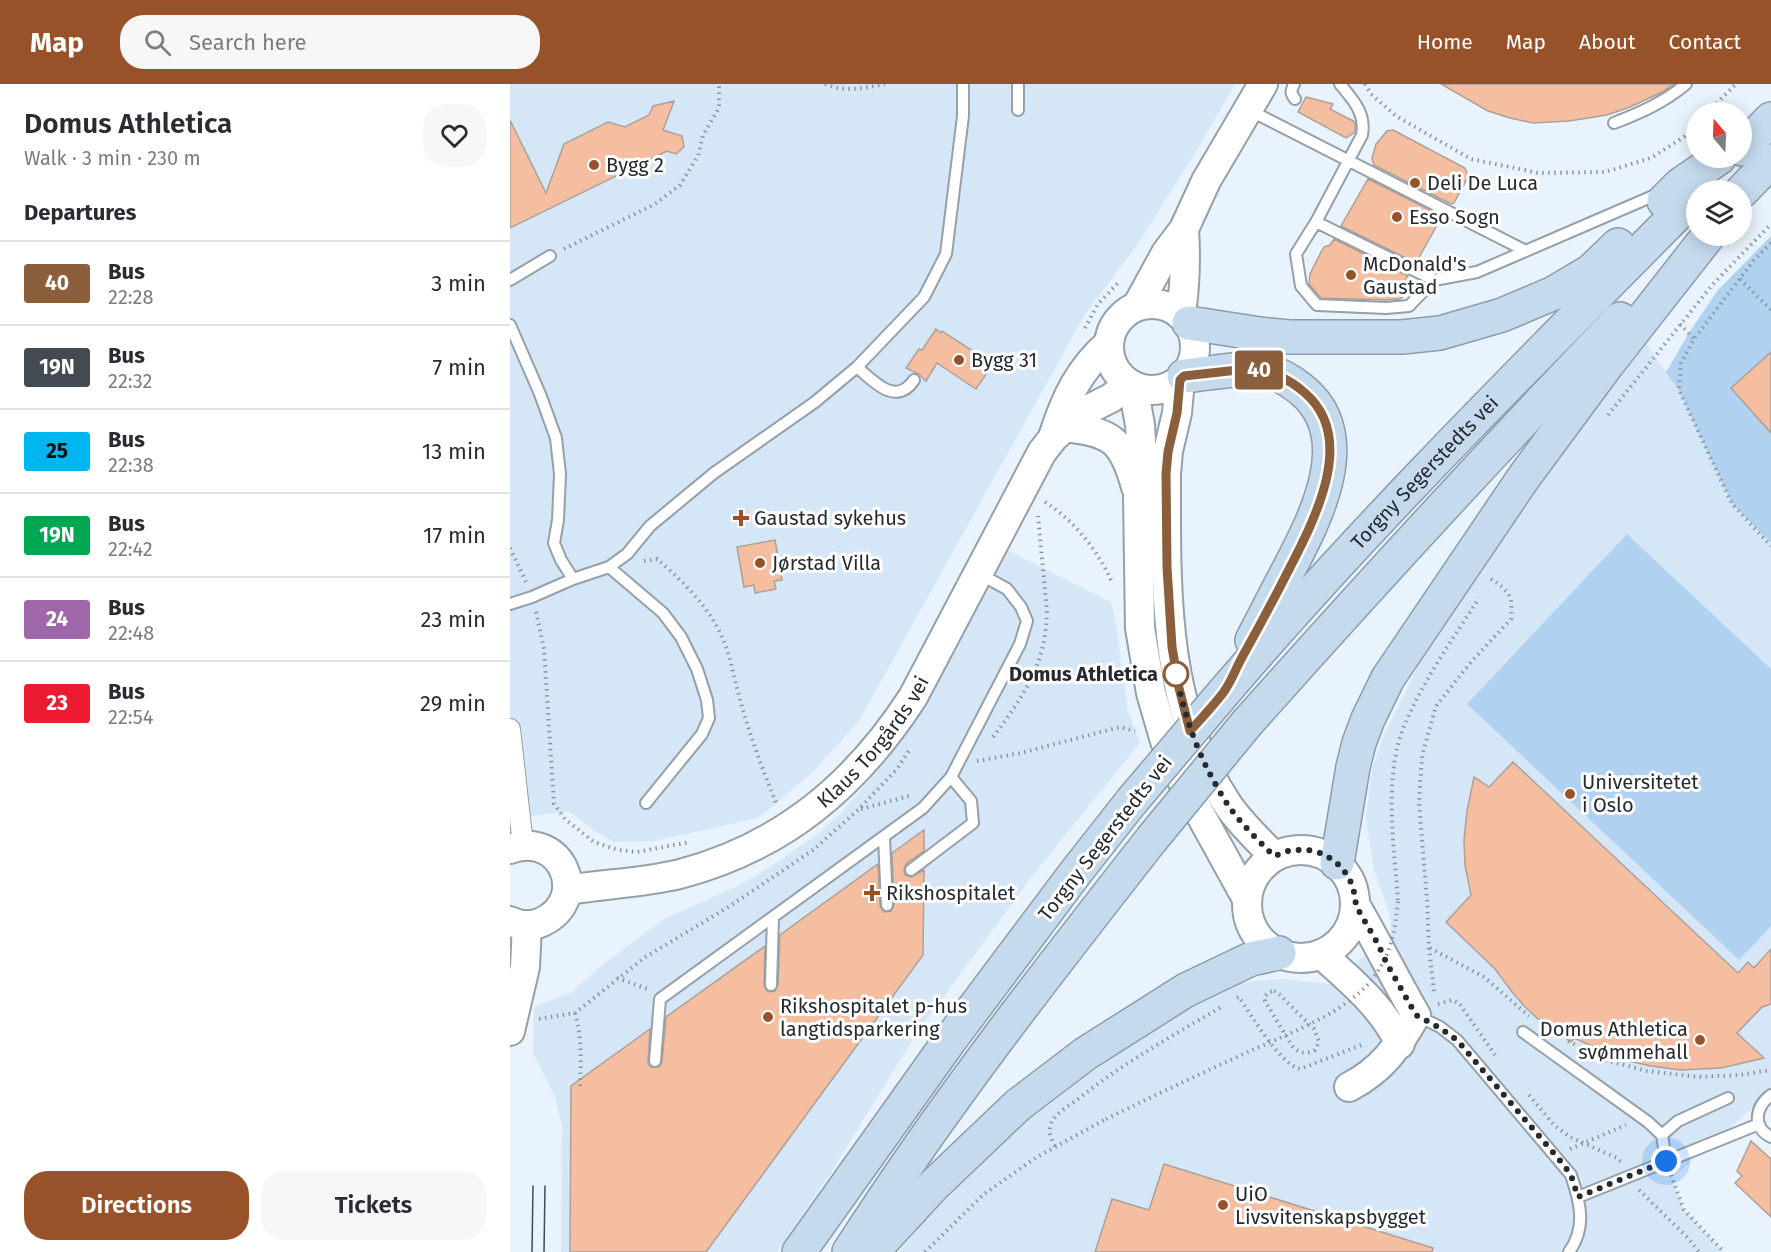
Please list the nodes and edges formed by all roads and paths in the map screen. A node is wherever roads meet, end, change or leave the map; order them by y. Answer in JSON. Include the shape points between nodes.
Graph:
{"nodes":[{"id":1,"x":719,"y":84,"type":"edge"},
{"id":2,"x":825,"y":84,"type":"edge"},
{"id":3,"x":885,"y":84,"type":"edge"},
{"id":4,"x":963,"y":84,"type":"edge"},
{"id":5,"x":1018,"y":84,"type":"edge"},
{"id":6,"x":1263,"y":84,"type":"edge"},
{"id":7,"x":1294,"y":84,"type":"edge"},
{"id":8,"x":1340,"y":84,"type":"edge"},
{"id":9,"x":1365,"y":84,"type":"edge"},
{"id":10,"x":1686,"y":84,"type":"edge"},
{"id":11,"x":1736,"y":84,"type":"edge"},
{"id":12,"x":1295,"y":99,"type":"dead end"},
{"id":13,"x":1718,"y":102,"type":"edge"},
{"id":14,"x":1247,"y":109,"type":"junction"},
{"id":15,"x":1018,"y":110,"type":"dead end"},
{"id":16,"x":1614,"y":123,"type":"dead end"},
{"id":17,"x":1686,"y":135,"type":"edge"},
{"id":18,"x":1771,"y":160,"type":"edge"},
{"id":19,"x":1348,"y":161,"type":"junction"},
{"id":20,"x":1711,"y":168,"type":"edge"},
{"id":21,"x":1720,"y":168,"type":"edge"},
{"id":22,"x":1701,"y":180,"type":"edge"},
{"id":23,"x":1706,"y":180,"type":"edge"},
{"id":24,"x":1752,"y":180,"type":"edge"},
{"id":25,"x":1686,"y":192,"type":"edge"},
{"id":26,"x":1686,"y":196,"type":"edge"},
{"id":27,"x":1686,"y":197,"type":"edge"},
{"id":28,"x":1316,"y":222,"type":"junction"},
{"id":29,"x":1771,"y":224,"type":"edge"},
{"id":30,"x":1184,"y":229,"type":"junction"},
{"id":31,"x":1771,"y":243,"type":"edge"},
{"id":32,"x":1690,"y":246,"type":"edge"},
{"id":33,"x":1700,"y":246,"type":"edge"},
{"id":34,"x":1524,"y":250,"type":"junction"},
{"id":35,"x":550,"y":256,"type":"joint"},
{"id":36,"x":1740,"y":279,"type":"junction"},
{"id":37,"x":510,"y":280,"type":"edge"},
{"id":38,"x":1434,"y":280,"type":"junction"},
{"id":39,"x":1137,"y":306,"type":"junction"},
{"id":40,"x":1771,"y":310,"type":"edge"},
{"id":41,"x":1185,"y":319,"type":"junction"},
{"id":42,"x":1680,"y":324,"type":"junction"},
{"id":43,"x":510,"y":325,"type":"edge"},
{"id":44,"x":1694,"y":339,"type":"junction"},
{"id":45,"x":1109,"y":342,"type":"junction"},
{"id":46,"x":857,"y":367,"type":"junction"},
{"id":47,"x":1182,"y":378,"type":"junction"},
{"id":48,"x":915,"y":380,"type":"dead end"},
{"id":49,"x":1131,"y":385,"type":"junction"},
{"id":50,"x":1603,"y":422,"type":"dead end"},
{"id":51,"x":1058,"y":433,"type":"junction"},
{"id":52,"x":1138,"y":495,"type":"junction"},
{"id":53,"x":1036,"y":497,"type":"dead end"},
{"id":54,"x":1771,"y":546,"type":"edge"},
{"id":55,"x":510,"y":548,"type":"edge"},
{"id":56,"x":609,"y":567,"type":"junction"},
{"id":57,"x":1497,"y":570,"type":"dead end"},
{"id":58,"x":978,"y":573,"type":"junction"},
{"id":59,"x":573,"y":579,"type":"junction"},
{"id":60,"x":1113,"y":584,"type":"dead end"},
{"id":61,"x":1485,"y":589,"type":"dead end"},
{"id":62,"x":532,"y":597,"type":"junction"},
{"id":63,"x":510,"y":604,"type":"edge"},
{"id":64,"x":1229,"y":685,"type":"junction"},
{"id":65,"x":510,"y":729,"type":"edge"},
{"id":66,"x":1142,"y":733,"type":"dead end"},
{"id":67,"x":958,"y":763,"type":"junction"},
{"id":68,"x":951,"y":777,"type":"junction"},
{"id":69,"x":916,"y":794,"type":"dead end"},
{"id":70,"x":646,"y":803,"type":"dead end"},
{"id":71,"x":859,"y":809,"type":"dead end"},
{"id":72,"x":884,"y":837,"type":"junction"},
{"id":73,"x":692,"y":841,"type":"dead end"},
{"id":74,"x":517,"y":847,"type":"edge"},
{"id":75,"x":1274,"y":856,"type":"junction"},
{"id":76,"x":1337,"y":863,"type":"junction"},
{"id":77,"x":911,"y":870,"type":"dead end"},
{"id":78,"x":567,"y":890,"type":"junction"},
{"id":79,"x":1247,"y":899,"type":"junction"},
{"id":80,"x":887,"y":905,"type":"dead end"},
{"id":81,"x":1356,"y":906,"type":"junction"},
{"id":82,"x":773,"y":917,"type":"junction"},
{"id":83,"x":519,"y":923,"type":"edge"},
{"id":84,"x":1429,"y":948,"type":"junction"},
{"id":85,"x":1279,"y":953,"type":"junction"},
{"id":86,"x":1321,"y":954,"type":"junction"},
{"id":87,"x":617,"y":978,"type":"dead end"},
{"id":88,"x":771,"y":985,"type":"dead end"},
{"id":89,"x":1434,"y":993,"type":"dead end"},
{"id":90,"x":660,"y":999,"type":"junction"},
{"id":91,"x":1425,"y":1010,"type":"junction"},
{"id":92,"x":575,"y":1013,"type":"dead end"},
{"id":93,"x":1536,"y":1022,"type":"dead end"},
{"id":94,"x":1279,"y":1024,"type":"joint"},
{"id":95,"x":510,"y":1031,"type":"edge"},
{"id":96,"x":1523,"y":1032,"type":"dead end"},
{"id":97,"x":1565,"y":1040,"type":"dead end"},
{"id":98,"x":1364,"y":1043,"type":"dead end"},
{"id":99,"x":1400,"y":1044,"type":"junction"},
{"id":100,"x":656,"y":1060,"type":"dead end"},
{"id":101,"x":1501,"y":1062,"type":"dead end"},
{"id":102,"x":1771,"y":1070,"type":"edge"},
{"id":103,"x":580,"y":1087,"type":"dead end"},
{"id":104,"x":1349,"y":1087,"type":"dead end"},
{"id":105,"x":1524,"y":1089,"type":"dead end"},
{"id":106,"x":1771,"y":1095,"type":"edge"},
{"id":107,"x":1728,"y":1098,"type":"dead end"},
{"id":108,"x":1759,"y":1124,"type":"junction"},
{"id":109,"x":1662,"y":1135,"type":"junction"},
{"id":110,"x":1771,"y":1137,"type":"edge"},
{"id":111,"x":1055,"y":1146,"type":"junction"},
{"id":112,"x":1666,"y":1161,"type":"junction"},
{"id":113,"x":1626,"y":1167,"type":"dead end"},
{"id":114,"x":1635,"y":1185,"type":"dead end"},
{"id":115,"x":1578,"y":1197,"type":"junction"},
{"id":116,"x":799,"y":1252,"type":"edge"},
{"id":117,"x":849,"y":1252,"type":"edge"},
{"id":118,"x":872,"y":1252,"type":"edge"},
{"id":119,"x":925,"y":1252,"type":"edge"},
{"id":120,"x":1569,"y":1252,"type":"edge"},
{"id":121,"x":1699,"y":1252,"type":"edge"},
{"id":122,"x":1724,"y":1252,"type":"edge"}],
"edges":[{"from":1,"to":35,"type":"path","via":[[719,108],[680,185],[655,204]]},
{"from":2,"to":3,"type":"path","via":[[851,90]]},
{"from":4,"to":46,"type":"lane","via":[[963,116],[946,254],[924,297]]},
{"from":5,"to":15,"type":"lane"},
{"from":6,"to":14,"type":"main road"},
{"from":7,"to":12,"type":"lane","via":[[1291,95]]},
{"from":8,"to":19,"type":"lane","via":[[1354,100],[1364,125]]},
{"from":9,"to":17,"type":"path","via":[[1396,116],[1471,159],[1539,173],[1605,172],[1651,158]]},
{"from":10,"to":16,"type":"lane","via":[[1646,110]]},
{"from":11,"to":13,"type":"path"},
{"from":14,"to":19,"type":"lane"},
{"from":14,"to":30,"type":"main road"},
{"from":18,"to":24,"type":"highway"},
{"from":19,"to":28,"type":"lane"},
{"from":19,"to":34,"type":"lane"},
{"from":20,"to":22,"type":"highway"},
{"from":21,"to":23,"type":"highway","name":"Torgny Segerstedts vei"},
{"from":25,"to":34,"type":"lane"},
{"from":26,"to":41,"type":"highway","via":[[1591,271],[1546,297],[1474,325],[1412,336],[1289,337]]},
{"from":27,"to":64,"type":"highway","name":"Torgny Segerstedts vei","via":[[1344,557]]},
{"from":28,"to":38,"type":"lane"},
{"from":28,"to":38,"type":"lane","via":[[1296,254],[1300,286],[1317,305],[1409,306]]},
{"from":29,"to":42,"type":"path"},
{"from":30,"to":39,"type":"main road"},
{"from":30,"to":41,"type":"main road"},
{"from":31,"to":36,"type":"path"},
{"from":32,"to":117,"type":"highway","name":"Torgny Segerstedts vei","bridge":true,"via":[[1500,444],[1247,723],[1151,840],[975,1069]]},
{"from":33,"to":76,"type":"highway","via":[[1524,477],[1388,678],[1359,743]]},
{"from":34,"to":38,"type":"lane","via":[[1477,272]]},
{"from":35,"to":37,"type":"lane"},
{"from":36,"to":40,"type":"path"},
{"from":36,"to":44,"type":"path"},
{"from":39,"to":41,"type":"main road","via":[[1160,304]]},
{"from":39,"to":45,"type":"main road","via":[[1118,320]]},
{"from":41,"to":47,"type":"main road","via":[[1196,345],[1191,367]]},
{"from":42,"to":44,"type":"path"},
{"from":42,"to":50,"type":"path"},
{"from":43,"to":59,"type":"lane","via":[[556,438],[560,474],[554,543]]},
{"from":44,"to":54,"type":"path","via":[[1681,363],[1679,390],[1732,504]]},
{"from":45,"to":49,"type":"main road","via":[[1113,366]]},
{"from":45,"to":51,"type":"main road","name":"Klaus Torgårds vei","via":[[1073,385]]},
{"from":46,"to":48,"type":"lane","via":[[885,390],[902,391]]},
{"from":46,"to":56,"type":"lane","via":[[705,481]]},
{"from":47,"to":49,"type":"main road","via":[[1158,390]]},
{"from":47,"to":64,"type":"highway","via":[[1247,369],[1282,376],[1316,405],[1328,431],[1328,474],[1316,513]]},
{"from":47,"to":75,"type":"main road","via":[[1166,485],[1169,622],[1179,688],[1190,729],[1207,768],[1229,806]]},
{"from":49,"to":51,"type":"main road","name":"Klaus Torgårds vei","via":[[1079,414]]},
{"from":49,"to":52,"type":"main road","via":[[1142,441],[1143,473]]},
{"from":51,"to":52,"type":"main road","via":[[1090,430],[1111,440],[1123,451]]},
{"from":51,"to":58,"type":"main road","name":"Klaus Torgårds vei","via":[[1042,452]]},
{"from":52,"to":79,"type":"main road","via":[[1140,628],[1151,693],[1165,741],[1184,785]]},
{"from":53,"to":60,"type":"path","via":[[1064,516],[1089,542]]},
{"from":55,"to":62,"type":"path"},
{"from":56,"to":59,"type":"lane"},
{"from":56,"to":70,"type":"lane","via":[[663,613],[681,637],[707,700],[709,718],[702,734]]},
{"from":57,"to":84,"type":"path","via":[[1491,579],[1506,590],[1512,601],[1511,619],[1436,706],[1422,756],[1419,802]]},
{"from":58,"to":67,"type":"lane","via":[[1007,589],[1027,621],[1020,644]]},
{"from":58,"to":78,"type":"main road","name":"Klaus Torgårds vei","via":[[931,665],[895,724],[853,773],[802,818],[720,861],[657,878]]},
{"from":59,"to":62,"type":"lane"},
{"from":61,"to":111,"type":"path","bridge":true,"via":[[1404,725],[1391,803],[1398,900],[1395,932],[1389,953],[1372,979],[1353,998],[1306,1026]]},
{"from":62,"to":63,"type":"lane"},
{"from":62,"to":73,"type":"path","via":[[544,649],[555,804],[565,819],[594,842],[618,850],[637,852]]},
{"from":64,"to":116,"type":"highway","name":"Torgny Segerstedts vei","bridge":true,"via":[[1070,881],[950,1040]]},
{"from":65,"to":74,"type":"street"},
{"from":66,"to":67,"type":"path","via":[[1120,727],[1022,753]]},
{"from":67,"to":68,"type":"lane"},
{"from":68,"to":72,"type":"lane","via":[[923,808]]},
{"from":68,"to":77,"type":"lane","via":[[971,801],[973,823]]},
{"from":69,"to":71,"type":"path"},
{"from":72,"to":80,"type":"lane"},
{"from":72,"to":82,"type":"lane"},
{"from":74,"to":78,"type":"main road","via":[[535,845],[556,857],[567,878]]},
{"from":75,"to":76,"type":"main road","via":[[1308,850]]},
{"from":75,"to":79,"type":"main road","via":[[1259,869]]},
{"from":76,"to":81,"type":"main road","via":[[1349,877]]},
{"from":78,"to":83,"type":"main road","via":[[564,901],[548,919],[537,924]]},
{"from":79,"to":85,"type":"main road","via":[[1253,929]]},
{"from":81,"to":86,"type":"main road","via":[[1348,931],[1338,944]]},
{"from":81,"to":91,"type":"main road","via":[[1387,964]]},
{"from":82,"to":88,"type":"lane"},
{"from":82,"to":90,"type":"lane"},
{"from":83,"to":95,"type":"main road","via":[[525,967]]},
{"from":84,"to":89,"type":"path"},
{"from":84,"to":93,"type":"path","via":[[1484,977]]},
{"from":85,"to":86,"type":"main road","via":[[1293,958]]},
{"from":85,"to":118,"type":"highway","via":[[1251,959],[1186,990],[1085,1054],[1018,1106],[933,1186]]},
{"from":86,"to":99,"type":"main road","via":[[1368,998]]},
{"from":87,"to":90,"type":"path","via":[[646,988]]},
{"from":90,"to":100,"type":"lane"},
{"from":91,"to":99,"type":"main road"},
{"from":91,"to":101,"type":"path","via":[[1452,1000],[1459,1003]]},
{"from":91,"to":115,"type":"lane","via":[[1457,1040],[1563,1164]]},
{"from":92,"to":103,"type":"path","via":[[580,1031]]},
{"from":94,"to":94,"type":"path","via":[[1265,1001],[1269,992],[1280,995],[1314,1029],[1317,1047],[1310,1053],[1298,1052]]},
{"from":96,"to":109,"type":"lane"},
{"from":97,"to":102,"type":"path","via":[[1605,1060],[1647,1071],[1698,1077]]},
{"from":98,"to":111,"type":"path","via":[[1300,1069],[1282,1058],[1239,997],[1125,1065],[1066,1108],[1049,1130]]},
{"from":99,"to":104,"type":"main road","via":[[1378,1068]]},
{"from":105,"to":113,"type":"path","via":[[1554,1125],[1570,1137],[1617,1158]]},
{"from":106,"to":108,"type":"lane","via":[[1759,1107]]},
{"from":107,"to":109,"type":"lane","via":[[1678,1122]]},
{"from":108,"to":110,"type":"lane"},
{"from":108,"to":112,"type":"lane"},
{"from":109,"to":112,"type":"lane"},
{"from":111,"to":119,"type":"path","via":[[984,1194]]},
{"from":112,"to":115,"type":"lane"},
{"from":112,"to":122,"type":"path","via":[[1684,1210]]},
{"from":114,"to":121,"type":"path"},
{"from":115,"to":120,"type":"lane","via":[[1579,1233]]}]}
